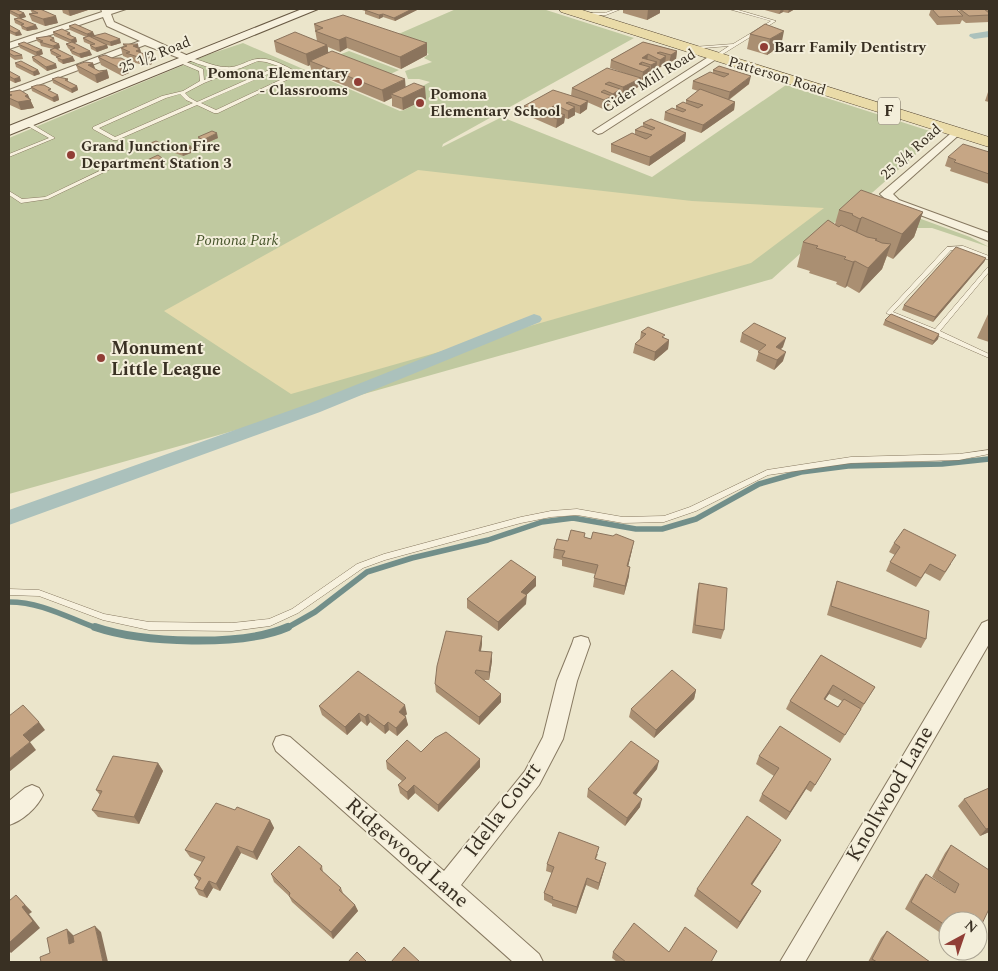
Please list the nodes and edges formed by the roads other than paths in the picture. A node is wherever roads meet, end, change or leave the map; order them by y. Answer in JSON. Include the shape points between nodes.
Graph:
{"nodes":[{"id":1,"x":122,"y":9,"type":"edge"},
{"id":2,"x":312,"y":9,"type":"edge"},
{"id":3,"x":566,"y":9,"type":"edge"},
{"id":4,"x":619,"y":9,"type":"edge"},
{"id":5,"x":731,"y":9,"type":"edge"},
{"id":6,"x":105,"y":11,"type":"edge"},
{"id":7,"x":583,"y":14,"type":"junction"},
{"id":8,"x":149,"y":44,"type":"junction"},
{"id":9,"x":736,"y":44,"type":"junction"},
{"id":10,"x":9,"y":46,"type":"edge"},
{"id":11,"x":689,"y":48,"type":"junction"},
{"id":12,"x":716,"y":56,"type":"junction"},
{"id":13,"x":184,"y":61,"type":"junction"},
{"id":14,"x":281,"y":67,"type":"junction"},
{"id":15,"x":236,"y":68,"type":"junction"},
{"id":16,"x":202,"y":82,"type":"junction"},
{"id":17,"x":182,"y":92,"type":"junction"},
{"id":18,"x":9,"y":93,"type":"edge"},
{"id":19,"x":197,"y":103,"type":"junction"},
{"id":20,"x":28,"y":124,"type":"junction"},
{"id":21,"x":598,"y":130,"type":"dead end"},
{"id":22,"x":9,"y":131,"type":"edge"},
{"id":23,"x":956,"y":132,"type":"junction"},
{"id":24,"x":989,"y":142,"type":"edge"},
{"id":25,"x":9,"y":156,"type":"edge"},
{"id":26,"x":116,"y":165,"type":"dead end"},
{"id":27,"x":9,"y":193,"type":"edge"},
{"id":28,"x":989,"y":237,"type":"edge"},
{"id":29,"x":989,"y":258,"type":"edge"},
{"id":30,"x":989,"y":269,"type":"edge"},
{"id":31,"x":936,"y":332,"type":"junction"},
{"id":32,"x":989,"y":356,"type":"edge"},
{"id":33,"x":989,"y":452,"type":"edge"},
{"id":34,"x":9,"y":592,"type":"edge"},
{"id":35,"x":989,"y":628,"type":"edge"},
{"id":36,"x":581,"y":644,"type":"dead end"},
{"id":37,"x":283,"y":744,"type":"dead end"},
{"id":38,"x":32,"y":795,"type":"dead end"},
{"id":39,"x":9,"y":815,"type":"edge"},
{"id":40,"x":445,"y":887,"type":"junction"},
{"id":41,"x":531,"y":962,"type":"edge"},
{"id":42,"x":792,"y":962,"type":"edge"}],
"edges":[{"from":1,"to":6,"type":"street"},
{"from":2,"to":13,"type":"street","name":"25 1/2 Road"},
{"from":3,"to":7,"type":"main road","name":"Patterson Road","number":"F"},
{"from":4,"to":7,"type":"lane","via":[[606,14]]},
{"from":5,"to":9,"type":"lane","via":[[774,21]]},
{"from":6,"to":8,"type":"street","via":[[110,24]]},
{"from":6,"to":10,"type":"street"},
{"from":7,"to":11,"type":"main road","name":"Patterson Road","number":"F"},
{"from":8,"to":13,"type":"street","via":[[152,50]]},
{"from":8,"to":18,"type":"street"},
{"from":9,"to":11,"type":"lane"},
{"from":9,"to":12,"type":"lane"},
{"from":11,"to":12,"type":"main road","name":"Patterson Road","number":"F"},
{"from":12,"to":21,"type":"street","name":"Cider Mill Road"},
{"from":12,"to":23,"type":"main road","name":"Patterson Road","number":"F"},
{"from":13,"to":15,"type":"lane","via":[[214,68]]},
{"from":13,"to":16,"type":"lane","via":[[201,70]]},
{"from":13,"to":20,"type":"street","name":"25 1/2 Road"},
{"from":14,"to":15,"type":"lane","via":[[256,60]]},
{"from":14,"to":19,"type":"lane"},
{"from":14,"to":19,"type":"lane","via":[[295,73],[294,77],[216,112]]},
{"from":15,"to":16,"type":"lane"},
{"from":16,"to":17,"type":"lane"},
{"from":17,"to":19,"type":"lane"},
{"from":17,"to":19,"type":"lane","via":[[95,128],[115,139]]},
{"from":20,"to":22,"type":"street","name":"25 1/2 Road"},
{"from":20,"to":25,"type":"lane","via":[[53,138]]},
{"from":23,"to":24,"type":"main road","name":"Patterson Road","number":"F"},
{"from":23,"to":28,"type":"street","name":"25 3/4 Road","via":[[886,194],[895,202]]},
{"from":26,"to":27,"type":"lane","via":[[46,198],[21,201]]},
{"from":29,"to":31,"type":"lane","via":[[963,248],[949,248],[889,313]]},
{"from":30,"to":31,"type":"lane"},
{"from":31,"to":32,"type":"lane"},
{"from":33,"to":34,"type":"lane","via":[[959,457],[851,460],[767,472],[693,509],[664,519],[623,520],[577,512],[521,520],[384,556],[360,566],[295,612],[270,622],[232,627],[149,626],[103,617],[39,593]]},
{"from":35,"to":42,"type":"street","name":"Knollwood Lane"},
{"from":36,"to":40,"type":"street","name":"Idella Court","via":[[567,681],[553,739],[532,778]]},
{"from":37,"to":40,"type":"street","name":"Ridgewood Lane"},
{"from":38,"to":39,"type":"street"},
{"from":40,"to":41,"type":"street","name":"Ridgewood Lane"}]}
